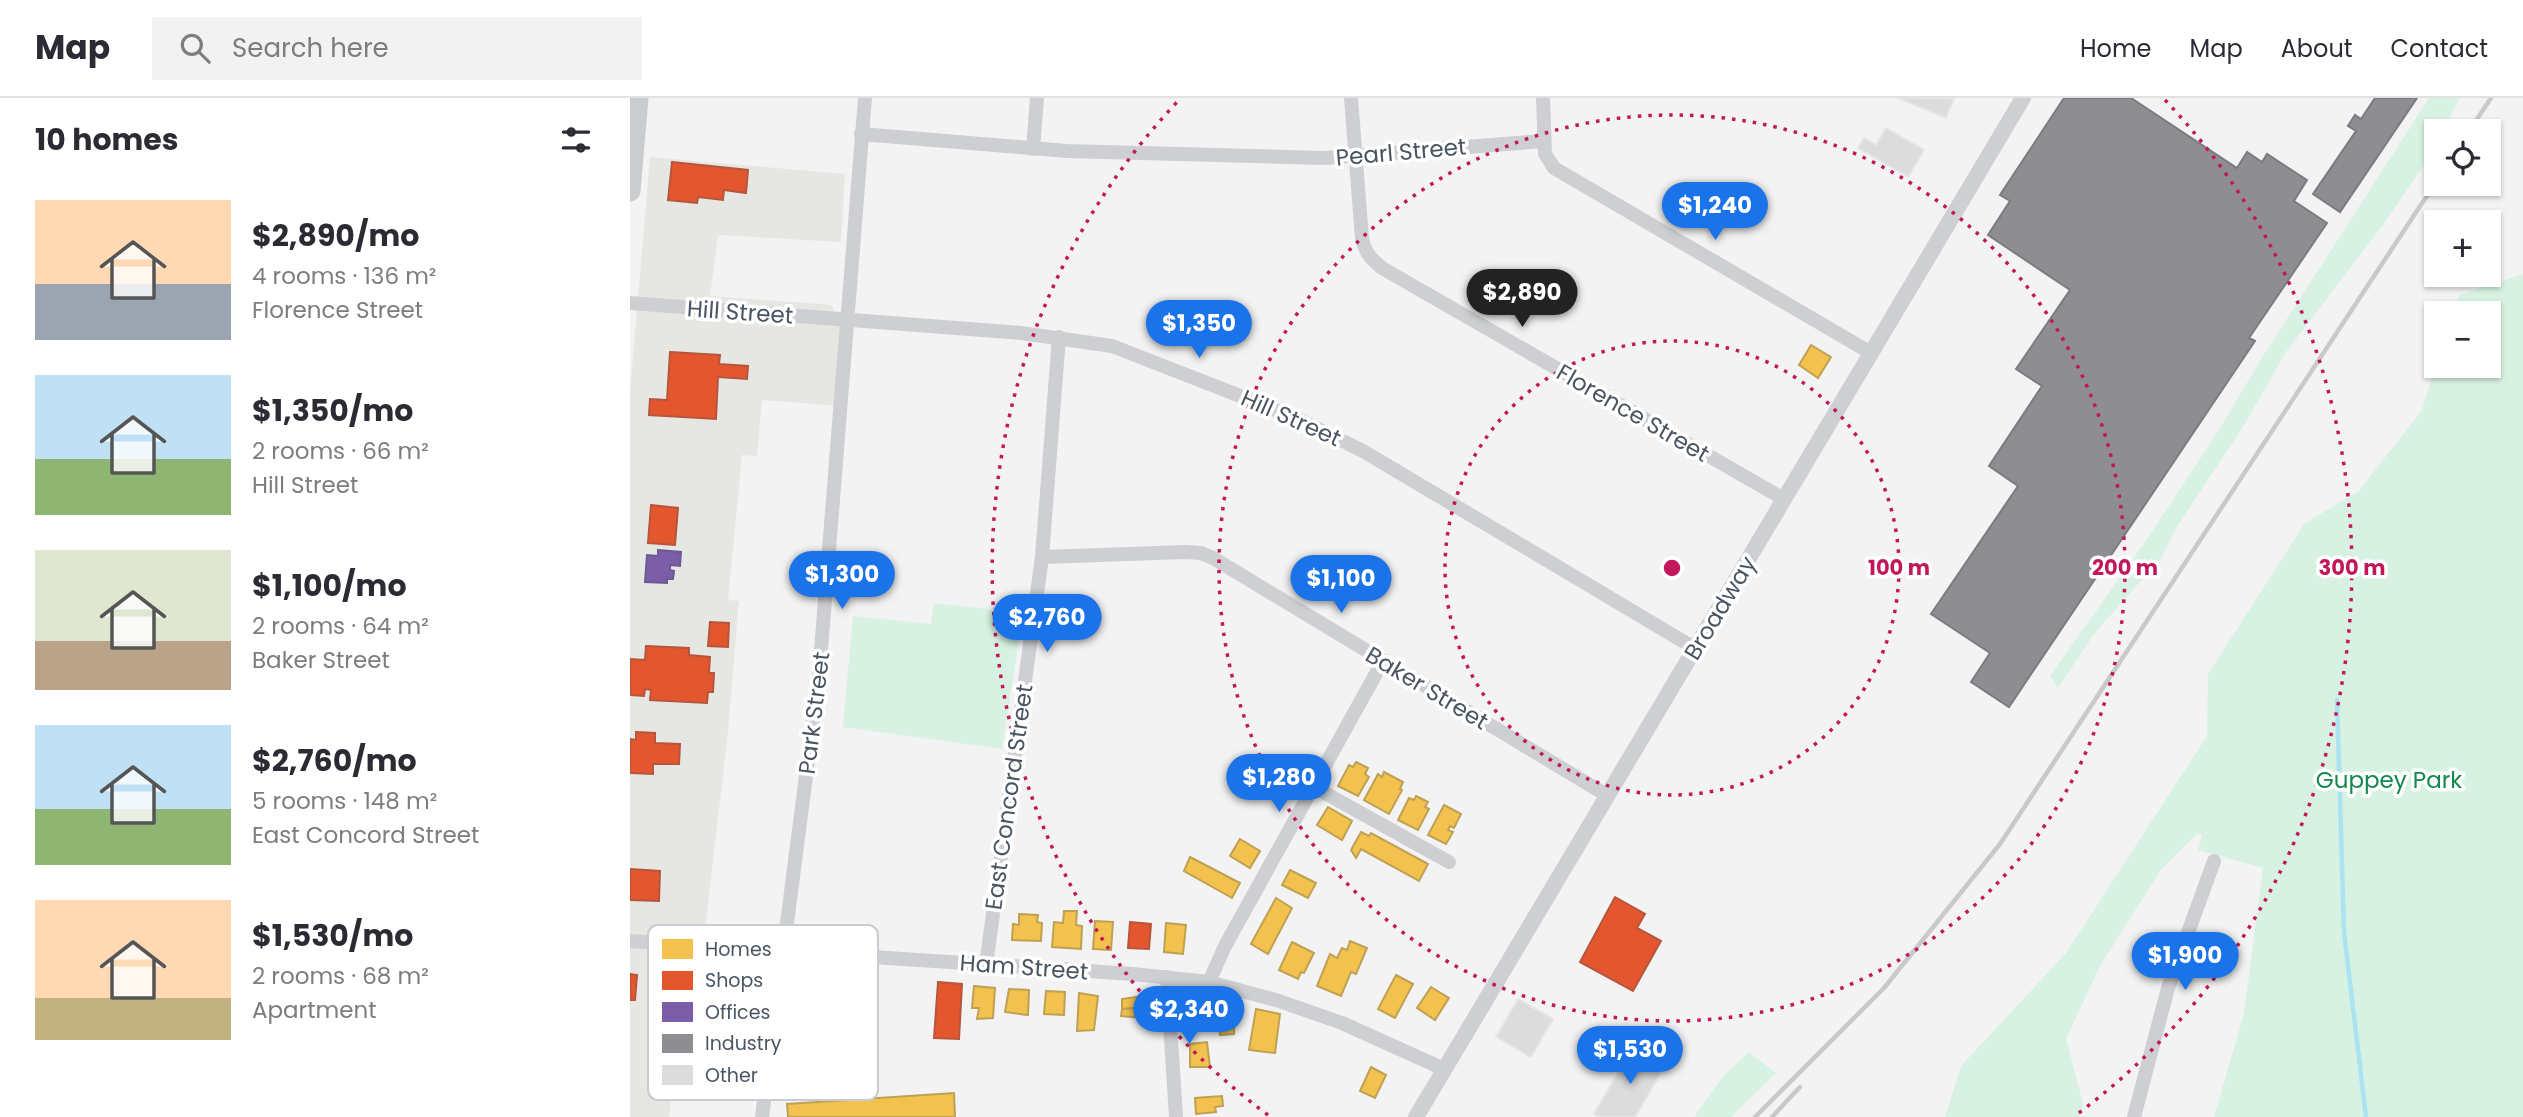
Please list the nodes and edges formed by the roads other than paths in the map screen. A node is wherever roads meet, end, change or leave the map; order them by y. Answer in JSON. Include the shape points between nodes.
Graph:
{"nodes":[{"id":1,"x":638,"y":98,"type":"edge"},
{"id":2,"x":865,"y":98,"type":"edge"},
{"id":3,"x":1037,"y":98,"type":"edge"},
{"id":4,"x":1351,"y":98,"type":"edge"},
{"id":5,"x":1543,"y":98,"type":"edge"},
{"id":6,"x":2023,"y":98,"type":"edge"},
{"id":7,"x":861,"y":134,"type":"junction"},
{"id":8,"x":1544,"y":141,"type":"junction"},
{"id":9,"x":1033,"y":149,"type":"junction"},
{"id":10,"x":1355,"y":157,"type":"junction"},
{"id":11,"x":630,"y":191,"type":"edge"},
{"id":12,"x":630,"y":303,"type":"edge"},
{"id":13,"x":846,"y":320,"type":"junction"},
{"id":14,"x":1059,"y":337,"type":"junction"},
{"id":15,"x":1871,"y":353,"type":"junction"},
{"id":16,"x":1784,"y":499,"type":"junction"},
{"id":17,"x":1042,"y":558,"type":"junction"},
{"id":18,"x":1696,"y":649,"type":"junction"},
{"id":19,"x":1383,"y":661,"type":"junction"},
{"id":20,"x":1314,"y":787,"type":"junction"},
{"id":21,"x":1608,"y":796,"type":"junction"},
{"id":22,"x":2214,"y":861,"type":"dead end"},
{"id":23,"x":1449,"y":862,"type":"dead end"},
{"id":24,"x":786,"y":925,"type":"edge"},
{"id":25,"x":630,"y":941,"type":"edge"},
{"id":26,"x":648,"y":942,"type":"edge"},
{"id":27,"x":878,"y":958,"type":"edge"},
{"id":28,"x":986,"y":965,"type":"junction"},
{"id":29,"x":1167,"y":977,"type":"junction"},
{"id":30,"x":1209,"y":982,"type":"junction"},
{"id":31,"x":1444,"y":1069,"type":"junction"},
{"id":32,"x":1176,"y":1117,"type":"edge"},
{"id":33,"x":1416,"y":1117,"type":"edge"},
{"id":34,"x":2134,"y":1117,"type":"edge"}],
"edges":[{"from":1,"to":11,"type":"main road"},
{"from":2,"to":7,"type":"street","name":"Park Street"},
{"from":3,"to":9,"type":"street"},
{"from":4,"to":10,"type":"street","name":"Florence Street"},
{"from":5,"to":8,"type":"street"},
{"from":6,"to":15,"type":"street","name":"Broadway"},
{"from":7,"to":9,"type":"street","name":"Pearl Street"},
{"from":7,"to":13,"type":"street","name":"Park Street"},
{"from":8,"to":10,"type":"street","name":"Pearl Street"},
{"from":8,"to":15,"type":"street","via":[[1545,154],[1554,168]]},
{"from":9,"to":10,"type":"street","name":"Pearl Street"},
{"from":10,"to":16,"type":"street","name":"Florence Street","via":[[1365,250],[1382,268]]},
{"from":12,"to":13,"type":"street","name":"Hill Street"},
{"from":13,"to":14,"type":"street","name":"Hill Street"},
{"from":13,"to":24,"type":"street","name":"Park Street","via":[[819,675]]},
{"from":14,"to":17,"type":"street","name":"East Concord Street"},
{"from":14,"to":18,"type":"street","name":"Hill Street","via":[[1138,354],[1334,436]]},
{"from":15,"to":16,"type":"street","name":"Broadway"},
{"from":16,"to":18,"type":"street","name":"Broadway"},
{"from":17,"to":19,"type":"street","name":"Baker Street","via":[[1201,553]]},
{"from":17,"to":28,"type":"street","name":"East Concord Street"},
{"from":18,"to":21,"type":"street","name":"Broadway"},
{"from":19,"to":20,"type":"street"},
{"from":19,"to":21,"type":"street","name":"Baker Street"},
{"from":20,"to":23,"type":"street"},
{"from":20,"to":30,"type":"street"},
{"from":21,"to":31,"type":"street","name":"Broadway"},
{"from":22,"to":34,"type":"street","via":[[2168,988]]},
{"from":25,"to":26,"type":"street","name":"Ham Street"},
{"from":27,"to":28,"type":"street","name":"Ham Street"},
{"from":28,"to":29,"type":"street","name":"Ham Street"},
{"from":29,"to":30,"type":"street","name":"Ham Street"},
{"from":29,"to":32,"type":"street"},
{"from":30,"to":31,"type":"street","name":"Ham Street","via":[[1313,1012]]},
{"from":31,"to":33,"type":"street","name":"Broadway"}]}
